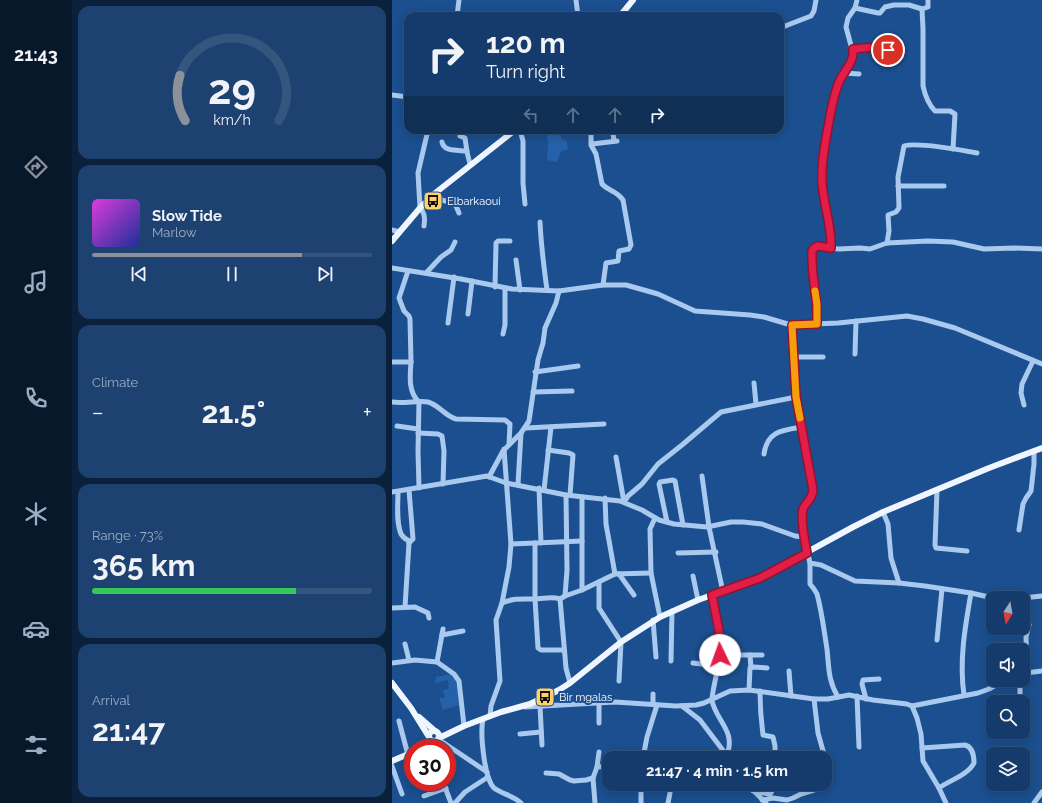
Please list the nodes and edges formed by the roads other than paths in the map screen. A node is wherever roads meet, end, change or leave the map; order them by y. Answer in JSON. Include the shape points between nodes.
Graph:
{"nodes":[{"id":1,"x":459,"y":0,"type":"edge"},
{"id":2,"x":576,"y":0,"type":"edge"},
{"id":3,"x":633,"y":0,"type":"edge"},
{"id":4,"x":816,"y":0,"type":"edge"},
{"id":5,"x":857,"y":0,"type":"edge"},
{"id":6,"x":928,"y":0,"type":"edge"},
{"id":7,"x":855,"y":8,"type":"junction"},
{"id":8,"x":922,"y":9,"type":"junction"},
{"id":9,"x":458,"y":12,"type":"edge"},
{"id":10,"x":578,"y":12,"type":"edge"},
{"id":11,"x":623,"y":12,"type":"edge"},
{"id":12,"x":784,"y":26,"type":"edge"},
{"id":13,"x":853,"y":49,"type":"junction"},
{"id":14,"x":896,"y":53,"type":"dead end"},
{"id":15,"x":844,"y":73,"type":"junction"},
{"id":16,"x":859,"y":74,"type":"dead end"},
{"id":17,"x":392,"y":95,"type":"edge"},
{"id":18,"x":404,"y":96,"type":"edge"},
{"id":19,"x":427,"y":134,"type":"edge"},
{"id":20,"x":510,"y":134,"type":"edge"},
{"id":21,"x":521,"y":134,"type":"edge"},
{"id":22,"x":591,"y":134,"type":"edge"},
{"id":23,"x":613,"y":134,"type":"edge"},
{"id":24,"x":460,"y":136,"type":"dead end"},
{"id":25,"x":442,"y":142,"type":"dead end"},
{"id":26,"x":592,"y":144,"type":"junction"},
{"id":27,"x":953,"y":149,"type":"junction"},
{"id":28,"x":467,"y":151,"type":"junction"},
{"id":29,"x":977,"y":153,"type":"dead end"},
{"id":30,"x":470,"y":164,"type":"junction"},
{"id":31,"x":898,"y":186,"type":"junction"},
{"id":32,"x":944,"y":186,"type":"dead end"},
{"id":33,"x":430,"y":197,"type":"junction"},
{"id":34,"x":525,"y":204,"type":"dead end"},
{"id":35,"x":420,"y":208,"type":"junction"},
{"id":36,"x":458,"y":213,"type":"dead end"},
{"id":37,"x":540,"y":222,"type":"dead end"},
{"id":38,"x":424,"y":226,"type":"dead end"},
{"id":39,"x":392,"y":230,"type":"edge"},
{"id":40,"x":400,"y":232,"type":"junction"},
{"id":41,"x":392,"y":241,"type":"edge"},
{"id":42,"x":510,"y":241,"type":"dead end"},
{"id":43,"x":455,"y":242,"type":"dead end"},
{"id":44,"x":887,"y":243,"type":"junction"},
{"id":45,"x":831,"y":248,"type":"junction"},
{"id":46,"x":1042,"y":249,"type":"edge"},
{"id":47,"x":516,"y":260,"type":"dead end"},
{"id":48,"x":392,"y":268,"type":"edge"},
{"id":49,"x":408,"y":271,"type":"junction"},
{"id":50,"x":426,"y":273,"type":"junction"},
{"id":51,"x":454,"y":277,"type":"junction"},
{"id":52,"x":604,"y":279,"type":"junction"},
{"id":53,"x":472,"y":281,"type":"junction"},
{"id":54,"x":603,"y":285,"type":"junction"},
{"id":55,"x":594,"y":286,"type":"junction"},
{"id":56,"x":495,"y":287,"type":"junction"},
{"id":57,"x":505,"y":289,"type":"junction"},
{"id":58,"x":520,"y":290,"type":"junction"},
{"id":59,"x":547,"y":290,"type":"junction"},
{"id":60,"x":559,"y":291,"type":"junction"},
{"id":61,"x":468,"y":314,"type":"dead end"},
{"id":62,"x":856,"y":321,"type":"junction"},
{"id":63,"x":448,"y":323,"type":"dead end"},
{"id":64,"x":817,"y":324,"type":"junction"},
{"id":65,"x":792,"y":325,"type":"junction"},
{"id":66,"x":503,"y":334,"type":"dead end"},
{"id":67,"x":856,"y":354,"type":"dead end"},
{"id":68,"x":794,"y":357,"type":"junction"},
{"id":69,"x":823,"y":357,"type":"dead end"},
{"id":70,"x":1033,"y":361,"type":"junction"},
{"id":71,"x":392,"y":362,"type":"edge"},
{"id":72,"x":411,"y":362,"type":"junction"},
{"id":73,"x":1042,"y":364,"type":"edge"},
{"id":74,"x":578,"y":366,"type":"dead end"},
{"id":75,"x":535,"y":372,"type":"junction"},
{"id":76,"x":754,"y":383,"type":"dead end"},
{"id":77,"x":533,"y":392,"type":"junction"},
{"id":78,"x":572,"y":392,"type":"dead end"},
{"id":79,"x":796,"y":397,"type":"junction"},
{"id":80,"x":392,"y":402,"type":"edge"},
{"id":81,"x":419,"y":402,"type":"junction"},
{"id":82,"x":756,"y":404,"type":"junction"},
{"id":83,"x":1024,"y":405,"type":"dead end"},
{"id":84,"x":604,"y":424,"type":"dead end"},
{"id":85,"x":397,"y":426,"type":"dead end"},
{"id":86,"x":551,"y":426,"type":"junction"},
{"id":87,"x":802,"y":427,"type":"junction"},
{"id":88,"x":526,"y":428,"type":"junction"},
{"id":89,"x":418,"y":431,"type":"junction"},
{"id":90,"x":521,"y":434,"type":"junction"},
{"id":91,"x":509,"y":444,"type":"junction"},
{"id":92,"x":1042,"y":448,"type":"edge"},
{"id":93,"x":504,"y":449,"type":"junction"},
{"id":94,"x":548,"y":450,"type":"junction"},
{"id":95,"x":1034,"y":451,"type":"junction"},
{"id":96,"x":764,"y":454,"type":"dead end"},
{"id":97,"x":616,"y":458,"type":"dead end"},
{"id":98,"x":702,"y":476,"type":"dead end"},
{"id":99,"x":489,"y":477,"type":"junction"},
{"id":100,"x":506,"y":483,"type":"junction"},
{"id":101,"x":443,"y":484,"type":"junction"},
{"id":102,"x":518,"y":484,"type":"junction"},
{"id":103,"x":419,"y":488,"type":"junction"},
{"id":104,"x":542,"y":489,"type":"junction"},
{"id":105,"x":409,"y":490,"type":"junction"},
{"id":106,"x":937,"y":490,"type":"junction"},
{"id":107,"x":395,"y":492,"type":"edge"},
{"id":108,"x":568,"y":495,"type":"junction"},
{"id":109,"x":582,"y":496,"type":"junction"},
{"id":110,"x":604,"y":498,"type":"junction"},
{"id":111,"x":624,"y":502,"type":"junction"},
{"id":112,"x":883,"y":512,"type":"junction"},
{"id":113,"x":655,"y":518,"type":"junction"},
{"id":114,"x":667,"y":522,"type":"junction"},
{"id":115,"x":683,"y":525,"type":"junction"},
{"id":116,"x":709,"y":527,"type":"junction"},
{"id":117,"x":1019,"y":530,"type":"dead end"},
{"id":118,"x":804,"y":537,"type":"junction"},
{"id":119,"x":567,"y":541,"type":"junction"},
{"id":120,"x":582,"y":541,"type":"junction"},
{"id":121,"x":409,"y":543,"type":"junction"},
{"id":122,"x":535,"y":543,"type":"junction"},
{"id":123,"x":541,"y":543,"type":"junction"},
{"id":124,"x":511,"y":544,"type":"junction"},
{"id":125,"x":967,"y":551,"type":"dead end"},
{"id":126,"x":716,"y":552,"type":"junction"},
{"id":127,"x":678,"y":553,"type":"dead end"},
{"id":128,"x":807,"y":553,"type":"junction"},
{"id":129,"x":810,"y":563,"type":"junction"},
{"id":130,"x":651,"y":573,"type":"junction"},
{"id":131,"x":617,"y":574,"type":"junction"},
{"id":132,"x":693,"y":576,"type":"dead end"},
{"id":133,"x":599,"y":582,"type":"junction"},
{"id":134,"x":899,"y":583,"type":"junction"},
{"id":135,"x":942,"y":589,"type":"junction"},
{"id":136,"x":582,"y":590,"type":"junction"},
{"id":137,"x":723,"y":592,"type":"junction"},
{"id":138,"x":971,"y":593,"type":"junction"},
{"id":139,"x":634,"y":595,"type":"dead end"},
{"id":140,"x":712,"y":595,"type":"junction"},
{"id":141,"x":986,"y":596,"type":"edge"},
{"id":142,"x":1042,"y":596,"type":"edge"},
{"id":143,"x":562,"y":597,"type":"junction"},
{"id":144,"x":1030,"y":597,"type":"edge"},
{"id":145,"x":535,"y":599,"type":"junction"},
{"id":146,"x":698,"y":600,"type":"junction"},
{"id":147,"x":502,"y":603,"type":"junction"},
{"id":148,"x":405,"y":607,"type":"junction"},
{"id":149,"x":392,"y":608,"type":"edge"},
{"id":150,"x":672,"y":611,"type":"junction"},
{"id":151,"x":660,"y":617,"type":"junction"},
{"id":152,"x":429,"y":618,"type":"dead end"},
{"id":153,"x":652,"y":620,"type":"junction"},
{"id":154,"x":443,"y":629,"type":"dead end"},
{"id":155,"x":463,"y":631,"type":"dead end"},
{"id":156,"x":442,"y":635,"type":"junction"},
{"id":157,"x":937,"y":640,"type":"dead end"},
{"id":158,"x":620,"y":642,"type":"junction"},
{"id":159,"x":405,"y":644,"type":"dead end"},
{"id":160,"x":564,"y":650,"type":"junction"},
{"id":161,"x":720,"y":655,"type":"junction"},
{"id":162,"x":750,"y":655,"type":"junction"},
{"id":163,"x":762,"y":655,"type":"dead end"},
{"id":164,"x":656,"y":657,"type":"dead end"},
{"id":165,"x":409,"y":660,"type":"junction"},
{"id":166,"x":671,"y":660,"type":"dead end"},
{"id":167,"x":437,"y":662,"type":"junction"},
{"id":168,"x":392,"y":663,"type":"edge"},
{"id":169,"x":693,"y":663,"type":"dead end"},
{"id":170,"x":718,"y":666,"type":"junction"},
{"id":171,"x":751,"y":668,"type":"junction"},
{"id":172,"x":767,"y":668,"type":"dead end"},
{"id":173,"x":789,"y":671,"type":"dead end"},
{"id":174,"x":1042,"y":671,"type":"edge"},
{"id":175,"x":1030,"y":672,"type":"edge"},
{"id":176,"x":879,"y":679,"type":"dead end"},
{"id":177,"x":619,"y":681,"type":"dead end"},
{"id":178,"x":392,"y":683,"type":"edge"},
{"id":179,"x":570,"y":683,"type":"junction"},
{"id":180,"x":992,"y":687,"type":"edge"},
{"id":181,"x":749,"y":690,"type":"junction"},
{"id":182,"x":760,"y":691,"type":"junction"},
{"id":183,"x":652,"y":694,"type":"dead end"},
{"id":184,"x":964,"y":695,"type":"junction"},
{"id":185,"x":791,"y":696,"type":"junction"},
{"id":186,"x":857,"y":696,"type":"junction"},
{"id":187,"x":838,"y":697,"type":"junction"},
{"id":188,"x":814,"y":699,"type":"junction"},
{"id":189,"x":866,"y":699,"type":"junction"},
{"id":190,"x":712,"y":700,"type":"junction"},
{"id":191,"x":599,"y":703,"type":"junction"},
{"id":192,"x":655,"y":704,"type":"junction"},
{"id":193,"x":540,"y":706,"type":"junction"},
{"id":194,"x":682,"y":706,"type":"junction"},
{"id":195,"x":912,"y":706,"type":"junction"},
{"id":196,"x":411,"y":708,"type":"junction"},
{"id":197,"x":517,"y":708,"type":"junction"},
{"id":198,"x":490,"y":716,"type":"junction"},
{"id":199,"x":483,"y":719,"type":"junction"},
{"id":200,"x":399,"y":721,"type":"dead end"},
{"id":201,"x":599,"y":723,"type":"dead end"},
{"id":202,"x":464,"y":726,"type":"junction"},
{"id":203,"x":541,"y":732,"type":"junction"},
{"id":204,"x":520,"y":734,"type":"dead end"},
{"id":205,"x":437,"y":736,"type":"junction"},
{"id":206,"x":430,"y":737,"type":"joint"},
{"id":207,"x":405,"y":739,"type":"edge"},
{"id":208,"x":435,"y":739,"type":"edge"},
{"id":209,"x":542,"y":745,"type":"dead end"},
{"id":210,"x":859,"y":747,"type":"dead end"},
{"id":211,"x":922,"y":748,"type":"junction"},
{"id":212,"x":645,"y":751,"type":"edge"},
{"id":213,"x":723,"y":751,"type":"edge"},
{"id":214,"x":729,"y":751,"type":"edge"},
{"id":215,"x":775,"y":751,"type":"edge"},
{"id":216,"x":823,"y":751,"type":"edge"},
{"id":217,"x":599,"y":752,"type":"dead end"},
{"id":218,"x":404,"y":756,"type":"edge"},
{"id":219,"x":392,"y":761,"type":"edge"},
{"id":220,"x":392,"y":766,"type":"edge"},
{"id":221,"x":597,"y":767,"type":"junction"},
{"id":222,"x":602,"y":767,"type":"edge"},
{"id":223,"x":546,"y":773,"type":"dead end"},
{"id":224,"x":487,"y":774,"type":"junction"},
{"id":225,"x":593,"y":778,"type":"junction"},
{"id":226,"x":940,"y":788,"type":"junction"},
{"id":227,"x":438,"y":791,"type":"edge"},
{"id":228,"x":447,"y":791,"type":"edge"},
{"id":229,"x":641,"y":791,"type":"edge"},
{"id":230,"x":754,"y":791,"type":"joint"},
{"id":231,"x":772,"y":791,"type":"edge"},
{"id":232,"x":811,"y":791,"type":"edge"},
{"id":233,"x":670,"y":792,"type":"dead end"},
{"id":234,"x":1042,"y":792,"type":"edge"},
{"id":235,"x":402,"y":794,"type":"dead end"},
{"id":236,"x":424,"y":796,"type":"dead end"},
{"id":237,"x":764,"y":801,"type":"edge"},
{"id":238,"x":451,"y":803,"type":"edge"},
{"id":239,"x":455,"y":803,"type":"edge"},
{"id":240,"x":521,"y":803,"type":"edge"},
{"id":241,"x":595,"y":803,"type":"edge"},
{"id":242,"x":641,"y":803,"type":"edge"},
{"id":243,"x":668,"y":803,"type":"edge"},
{"id":244,"x":946,"y":803,"type":"edge"},
{"id":245,"x":1034,"y":803,"type":"edge"}],
"edges":[{"from":1,"to":9,"type":"street"},
{"from":2,"to":10,"type":"street"},
{"from":3,"to":11,"type":"main road"},
{"from":4,"to":12,"type":"street","via":[[811,16]]},
{"from":5,"to":7,"type":"street"},
{"from":6,"to":8,"type":"street","via":[[928,7]]},
{"from":7,"to":8,"type":"street","via":[[878,14],[885,7],[894,5],[905,4]]},
{"from":7,"to":13,"type":"street","via":[[846,26]]},
{"from":8,"to":27,"type":"street","via":[[923,86],[935,111],[950,111],[955,114]]},
{"from":13,"to":14,"type":"street","via":[[879,48]]},
{"from":13,"to":15,"type":"street","via":[[851,61]]},
{"from":15,"to":16,"type":"street"},
{"from":15,"to":45,"type":"street","via":[[834,95],[822,170]]},
{"from":17,"to":18,"type":"street"},
{"from":19,"to":35,"type":"street","via":[[418,170]]},
{"from":20,"to":30,"type":"main road"},
{"from":21,"to":34,"type":"street"},
{"from":22,"to":26,"type":"street"},
{"from":23,"to":26,"type":"street","via":[[616,141]]},
{"from":24,"to":28,"type":"street","via":[[465,138]]},
{"from":25,"to":28,"type":"street","via":[[447,149]]},
{"from":26,"to":52,"type":"street","via":[[602,184],[623,200],[631,245],[629,249],[619,251],[617,261],[606,264]]},
{"from":27,"to":29,"type":"street"},
{"from":27,"to":31,"type":"street","via":[[904,146]]},
{"from":28,"to":30,"type":"street"},
{"from":30,"to":33,"type":"main road"},
{"from":31,"to":32,"type":"street"},
{"from":31,"to":44,"type":"street","via":[[898,211],[888,215]]},
{"from":33,"to":35,"type":"main road"},
{"from":33,"to":36,"type":"street","via":[[453,203]]},
{"from":35,"to":38,"type":"street","via":[[424,214]]},
{"from":35,"to":40,"type":"main road"},
{"from":37,"to":59,"type":"street"},
{"from":39,"to":40,"type":"street"},
{"from":40,"to":41,"type":"main road"},
{"from":42,"to":56,"type":"street","via":[[496,243]]},
{"from":43,"to":50,"type":"street","via":[[451,250]]},
{"from":44,"to":45,"type":"street","via":[[870,249]]},
{"from":44,"to":46,"type":"street","via":[[953,242],[984,249]]},
{"from":45,"to":64,"type":"street","via":[[818,246],[812,251]]},
{"from":47,"to":58,"type":"street"},
{"from":48,"to":49,"type":"street"},
{"from":49,"to":50,"type":"street"},
{"from":49,"to":72,"type":"street","via":[[399,298],[410,319]]},
{"from":50,"to":51,"type":"street"},
{"from":51,"to":53,"type":"street"},
{"from":51,"to":63,"type":"street"},
{"from":52,"to":54,"type":"street"},
{"from":52,"to":55,"type":"street"},
{"from":53,"to":56,"type":"street"},
{"from":53,"to":61,"type":"street"},
{"from":54,"to":55,"type":"street"},
{"from":54,"to":65,"type":"street","via":[[634,286],[695,311],[750,314]]},
{"from":55,"to":60,"type":"street"},
{"from":56,"to":57,"type":"street"},
{"from":57,"to":58,"type":"street"},
{"from":57,"to":66,"type":"street"},
{"from":58,"to":59,"type":"street"},
{"from":59,"to":60,"type":"street"},
{"from":60,"to":75,"type":"street","via":[[545,328]]},
{"from":62,"to":64,"type":"street"},
{"from":62,"to":67,"type":"street"},
{"from":62,"to":70,"type":"street","via":[[907,316],[923,319],[955,328]]},
{"from":64,"to":65,"type":"street"},
{"from":65,"to":68,"type":"street"},
{"from":68,"to":69,"type":"street"},
{"from":68,"to":79,"type":"street"},
{"from":70,"to":73,"type":"street"},
{"from":70,"to":83,"type":"street","via":[[1022,384]]},
{"from":71,"to":72,"type":"street"},
{"from":72,"to":81,"type":"street","via":[[410,379],[413,394]]},
{"from":74,"to":75,"type":"street"},
{"from":75,"to":77,"type":"street"},
{"from":76,"to":82,"type":"street"},
{"from":77,"to":78,"type":"street"},
{"from":77,"to":88,"type":"street","via":[[530,418]]},
{"from":79,"to":82,"type":"street"},
{"from":79,"to":87,"type":"street"},
{"from":80,"to":81,"type":"street"},
{"from":81,"to":89,"type":"street"},
{"from":81,"to":91,"type":"street","via":[[429,402],[454,418],[507,421],[510,426]]},
{"from":82,"to":111,"type":"street","via":[[719,413],[658,464]]},
{"from":84,"to":86,"type":"street"},
{"from":85,"to":89,"type":"street"},
{"from":86,"to":88,"type":"street"},
{"from":86,"to":94,"type":"street"},
{"from":87,"to":96,"type":"street","via":[[777,432],[768,440]]},
{"from":87,"to":118,"type":"street","via":[[813,490],[803,509]]},
{"from":88,"to":90,"type":"street"},
{"from":89,"to":101,"type":"street","via":[[442,436]]},
{"from":89,"to":103,"type":"street"},
{"from":90,"to":91,"type":"street"},
{"from":90,"to":102,"type":"street"},
{"from":91,"to":93,"type":"street"},
{"from":92,"to":95,"type":"main road"},
{"from":93,"to":99,"type":"street"},
{"from":93,"to":100,"type":"street"},
{"from":94,"to":104,"type":"street"},
{"from":94,"to":108,"type":"street","via":[[569,452],[573,455]]},
{"from":95,"to":106,"type":"main road"},
{"from":95,"to":117,"type":"street","via":[[1031,491],[1023,504]]},
{"from":97,"to":111,"type":"street"},
{"from":98,"to":116,"type":"street"},
{"from":99,"to":100,"type":"street"},
{"from":99,"to":101,"type":"street"},
{"from":100,"to":102,"type":"street"},
{"from":100,"to":124,"type":"street"},
{"from":101,"to":103,"type":"street"},
{"from":102,"to":104,"type":"street"},
{"from":103,"to":105,"type":"street"},
{"from":104,"to":108,"type":"street"},
{"from":104,"to":123,"type":"street"},
{"from":105,"to":107,"type":"street"},
{"from":105,"to":121,"type":"street","via":[[413,539]]},
{"from":106,"to":112,"type":"main road"},
{"from":106,"to":125,"type":"street","via":[[936,548]]},
{"from":107,"to":121,"type":"street","via":[[401,535]]},
{"from":108,"to":109,"type":"street"},
{"from":108,"to":119,"type":"street"},
{"from":109,"to":110,"type":"street"},
{"from":109,"to":120,"type":"street"},
{"from":110,"to":111,"type":"street"},
{"from":110,"to":131,"type":"street","via":[[606,524]]},
{"from":111,"to":113,"type":"street"},
{"from":112,"to":128,"type":"main road"},
{"from":112,"to":134,"type":"street","via":[[888,524],[891,558]]},
{"from":113,"to":114,"type":"street"},
{"from":113,"to":130,"type":"street","via":[[650,529]]},
{"from":114,"to":115,"type":"street"},
{"from":114,"to":115,"type":"street","via":[[659,484],[674,480]]},
{"from":115,"to":116,"type":"street"},
{"from":116,"to":118,"type":"street","via":[[743,522],[762,524]]},
{"from":116,"to":126,"type":"street"},
{"from":118,"to":128,"type":"street"},
{"from":119,"to":120,"type":"street"},
{"from":119,"to":123,"type":"street"},
{"from":119,"to":143,"type":"street","via":[[567,570]]},
{"from":120,"to":136,"type":"street"},
{"from":121,"to":148,"type":"street"},
{"from":122,"to":123,"type":"street"},
{"from":122,"to":124,"type":"street"},
{"from":122,"to":145,"type":"street"},
{"from":124,"to":147,"type":"street"},
{"from":126,"to":127,"type":"street"},
{"from":126,"to":137,"type":"street"},
{"from":128,"to":129,"type":"street"},
{"from":128,"to":137,"type":"main road","via":[[760,578]]},
{"from":129,"to":134,"type":"street","via":[[826,566],[856,581]]},
{"from":129,"to":187,"type":"street","via":[[810,584],[817,594],[827,647],[829,677]]},
{"from":130,"to":131,"type":"street"},
{"from":130,"to":151,"type":"street"},
{"from":131,"to":133,"type":"street"},
{"from":131,"to":139,"type":"street"},
{"from":132,"to":146,"type":"street"},
{"from":133,"to":136,"type":"street"},
{"from":133,"to":158,"type":"street","via":[[599,608]]},
{"from":134,"to":135,"type":"street"},
{"from":135,"to":138,"type":"street"},
{"from":135,"to":157,"type":"street"},
{"from":136,"to":143,"type":"street"},
{"from":137,"to":140,"type":"main road"},
{"from":138,"to":141,"type":"street"},
{"from":138,"to":184,"type":"street","via":[[963,641]]},
{"from":140,"to":146,"type":"main road"},
{"from":140,"to":161,"type":"street","via":[[719,631]]},
{"from":142,"to":144,"type":"street"},
{"from":143,"to":145,"type":"street"},
{"from":143,"to":160,"type":"street"},
{"from":145,"to":147,"type":"street","via":[[522,598]]},
{"from":145,"to":160,"type":"street","via":[[538,648]]},
{"from":146,"to":150,"type":"main road"},
{"from":147,"to":198,"type":"street","via":[[496,620],[500,681]]},
{"from":148,"to":149,"type":"street"},
{"from":148,"to":152,"type":"street","via":[[425,611]]},
{"from":150,"to":151,"type":"main road"},
{"from":150,"to":166,"type":"street"},
{"from":151,"to":153,"type":"main road"},
{"from":153,"to":158,"type":"main road"},
{"from":153,"to":164,"type":"street"},
{"from":154,"to":156,"type":"street"},
{"from":155,"to":156,"type":"street"},
{"from":156,"to":167,"type":"street"},
{"from":158,"to":177,"type":"street"},
{"from":158,"to":179,"type":"main road"},
{"from":159,"to":165,"type":"street"},
{"from":160,"to":179,"type":"street"},
{"from":161,"to":162,"type":"street"},
{"from":161,"to":170,"type":"street"},
{"from":162,"to":163,"type":"street"},
{"from":162,"to":171,"type":"street"},
{"from":165,"to":167,"type":"street"},
{"from":165,"to":168,"type":"street"},
{"from":167,"to":202,"type":"street","via":[[458,678]]},
{"from":169,"to":170,"type":"street"},
{"from":170,"to":190,"type":"street"},
{"from":171,"to":172,"type":"street"},
{"from":171,"to":181,"type":"street"},
{"from":173,"to":185,"type":"street"},
{"from":174,"to":175,"type":"street"},
{"from":176,"to":189,"type":"street","via":[[863,680]]},
{"from":178,"to":196,"type":"main road"},
{"from":179,"to":197,"type":"main road"},
{"from":180,"to":184,"type":"street"},
{"from":181,"to":182,"type":"street"},
{"from":181,"to":190,"type":"street","via":[[730,692]]},
{"from":182,"to":185,"type":"street"},
{"from":182,"to":215,"type":"street","via":[[763,735],[773,737]]},
{"from":183,"to":192,"type":"street"},
{"from":184,"to":195,"type":"street"},
{"from":185,"to":188,"type":"street"},
{"from":186,"to":187,"type":"street"},
{"from":186,"to":189,"type":"street"},
{"from":186,"to":210,"type":"street"},
{"from":187,"to":188,"type":"street"},
{"from":188,"to":216,"type":"street"},
{"from":189,"to":195,"type":"street"},
{"from":190,"to":194,"type":"street"},
{"from":190,"to":214,"type":"street","via":[[729,734]]},
{"from":191,"to":192,"type":"street"},
{"from":191,"to":193,"type":"street"},
{"from":191,"to":201,"type":"street"},
{"from":192,"to":194,"type":"street"},
{"from":192,"to":212,"type":"street"},
{"from":193,"to":197,"type":"street"},
{"from":193,"to":203,"type":"street"},
{"from":194,"to":213,"type":"street","via":[[700,720]]},
{"from":195,"to":211,"type":"street","via":[[917,718]]},
{"from":196,"to":205,"type":"main road"},
{"from":196,"to":206,"type":"main road"},
{"from":197,"to":198,"type":"main road"},
{"from":198,"to":199,"type":"main road"},
{"from":199,"to":202,"type":"main road"},
{"from":199,"to":224,"type":"street","via":[[482,736]]},
{"from":200,"to":207,"type":"street"},
{"from":202,"to":205,"type":"main road"},
{"from":203,"to":204,"type":"street"},
{"from":203,"to":209,"type":"street"},
{"from":205,"to":206,"type":"main road","via":[[431,732]]},
{"from":205,"to":208,"type":"main road"},
{"from":205,"to":224,"type":"street"},
{"from":211,"to":226,"type":"street","via":[[927,768]]},
{"from":211,"to":226,"type":"street","via":[[965,745],[969,746],[972,752],[974,763],[970,769]]},
{"from":217,"to":221,"type":"street"},
{"from":218,"to":219,"type":"main road"},
{"from":220,"to":235,"type":"street"},
{"from":221,"to":222,"type":"street"},
{"from":221,"to":225,"type":"street"},
{"from":223,"to":225,"type":"street","via":[[559,774],[574,781]]},
{"from":224,"to":239,"type":"street"},
{"from":224,"to":240,"type":"street","via":[[494,787]]},
{"from":225,"to":241,"type":"street"},
{"from":226,"to":244,"type":"street"},
{"from":227,"to":236,"type":"street"},
{"from":228,"to":238,"type":"street"},
{"from":229,"to":242,"type":"street"},
{"from":230,"to":231,"type":"street","via":[[770,794]]},
{"from":230,"to":237,"type":"street"},
{"from":232,"to":237,"type":"street","via":[[793,798]]},
{"from":233,"to":243,"type":"street"},
{"from":234,"to":245,"type":"street"}]}
